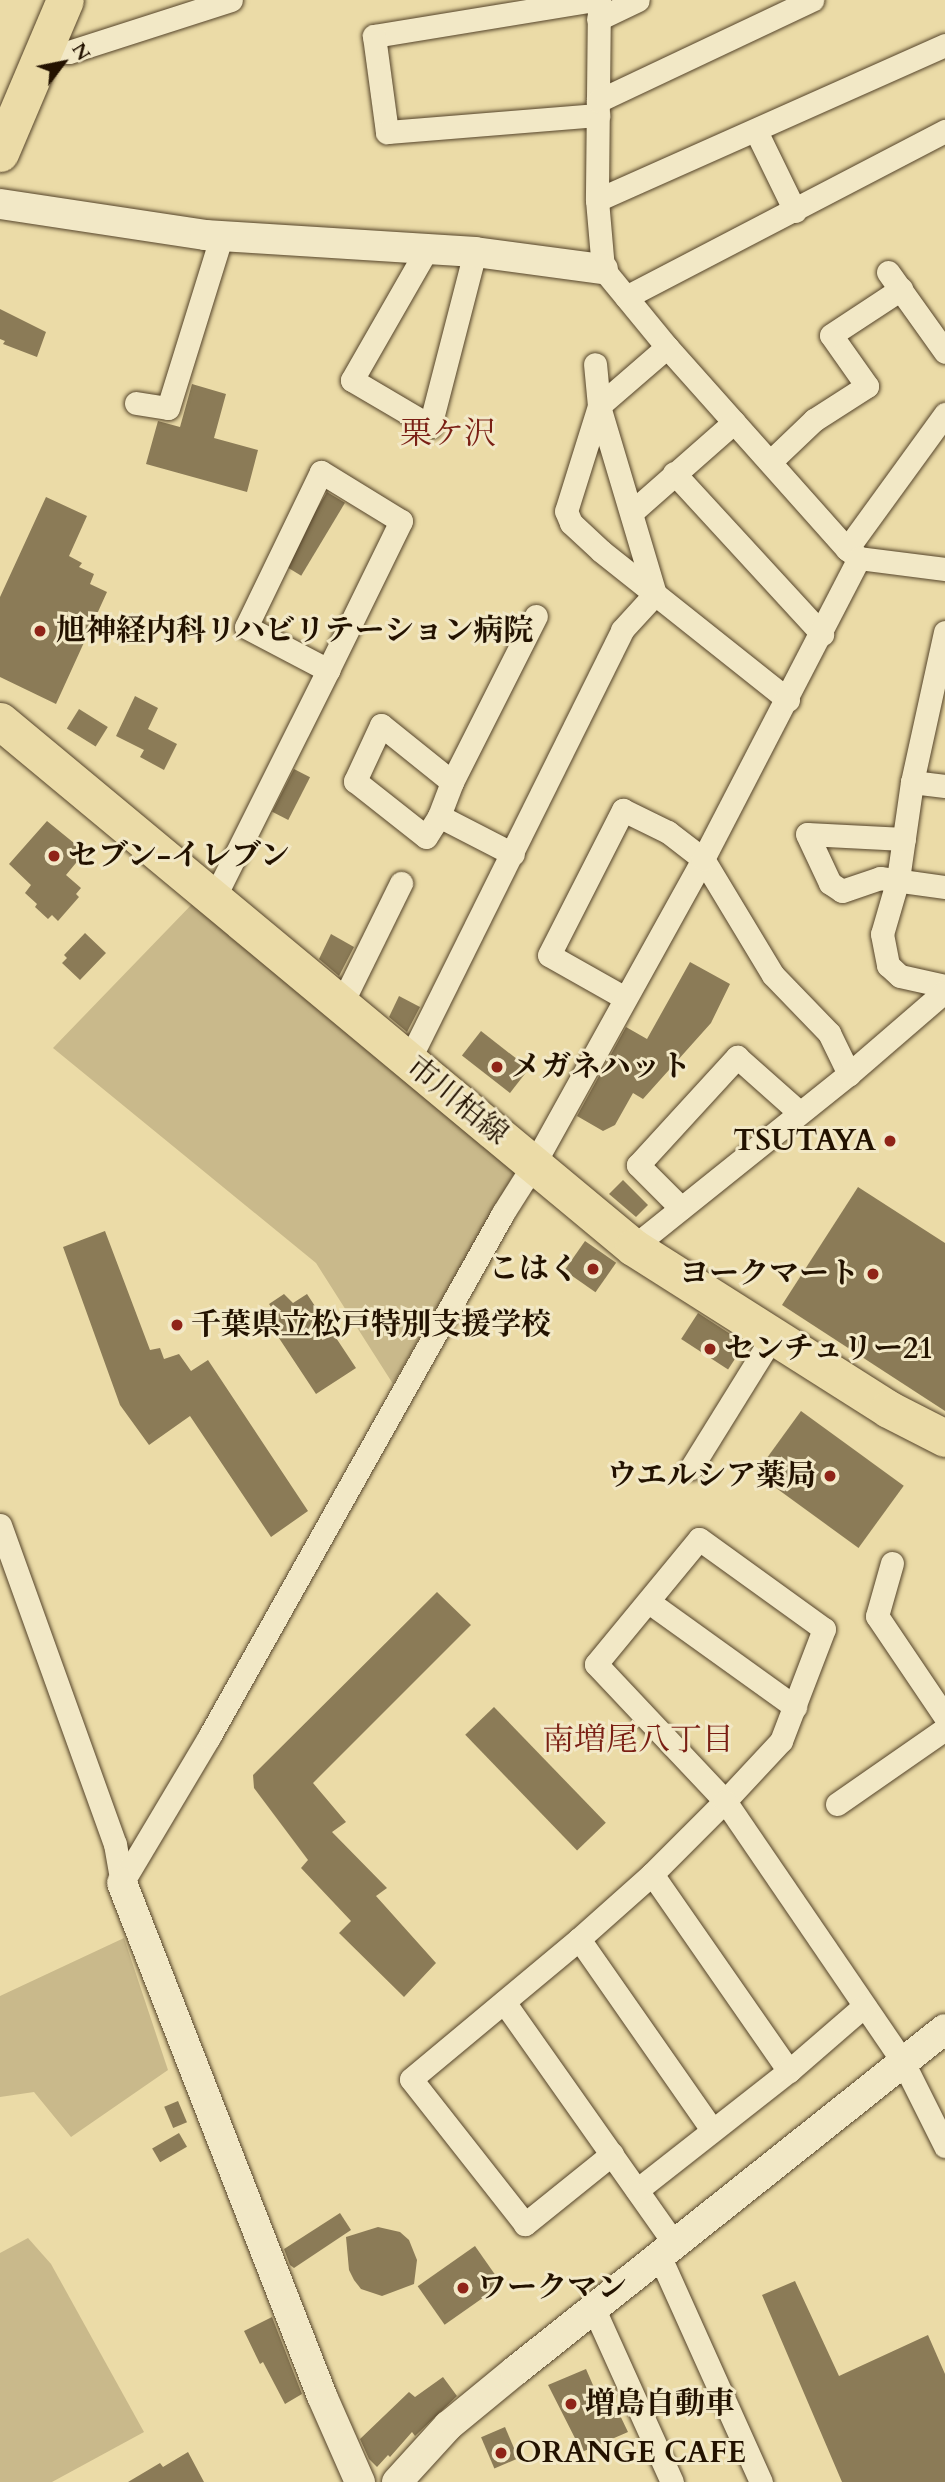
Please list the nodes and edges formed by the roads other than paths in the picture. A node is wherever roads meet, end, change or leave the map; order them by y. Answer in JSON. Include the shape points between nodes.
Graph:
{"nodes":[{"id":1,"x":65,"y":0,"type":"edge"},
{"id":2,"x":231,"y":0,"type":"edge"},
{"id":3,"x":638,"y":0,"type":"edge"},
{"id":4,"x":812,"y":0,"type":"edge"},
{"id":5,"x":597,"y":6,"type":"edge"},
{"id":6,"x":945,"y":45,"type":"edge"},
{"id":7,"x":43,"y":51,"type":"junction"},
{"id":8,"x":598,"y":108,"type":"junction"},
{"id":9,"x":756,"y":131,"type":"junction"},
{"id":10,"x":945,"y":131,"type":"edge"},
{"id":11,"x":0,"y":153,"type":"edge"},
{"id":12,"x":597,"y":200,"type":"junction"},
{"id":13,"x":0,"y":204,"type":"edge"},
{"id":14,"x":795,"y":211,"type":"junction"},
{"id":15,"x":222,"y":235,"type":"junction"},
{"id":16,"x":426,"y":249,"type":"junction"},
{"id":17,"x":475,"y":253,"type":"junction"},
{"id":18,"x":603,"y":269,"type":"junction"},
{"id":19,"x":626,"y":297,"type":"junction"},
{"id":20,"x":667,"y":347,"type":"junction"},
{"id":21,"x":945,"y":352,"type":"edge"},
{"id":22,"x":595,"y":364,"type":"dead end"},
{"id":23,"x":136,"y":403,"type":"dead end"},
{"id":24,"x":599,"y":405,"type":"junction"},
{"id":25,"x":945,"y":414,"type":"edge"},
{"id":26,"x":734,"y":422,"type":"junction"},
{"id":27,"x":770,"y":462,"type":"junction"},
{"id":28,"x":674,"y":473,"type":"junction"},
{"id":29,"x":632,"y":512,"type":"junction"},
{"id":30,"x":853,"y":554,"type":"junction"},
{"id":31,"x":945,"y":569,"type":"edge"},
{"id":32,"x":655,"y":594,"type":"junction"},
{"id":33,"x":536,"y":616,"type":"dead end"},
{"id":34,"x":945,"y":632,"type":"edge"},
{"id":35,"x":822,"y":634,"type":"junction"},
{"id":36,"x":327,"y":670,"type":"junction"},
{"id":37,"x":788,"y":700,"type":"junction"},
{"id":38,"x":0,"y":721,"type":"edge"},
{"id":39,"x":452,"y":782,"type":"junction"},
{"id":40,"x":912,"y":782,"type":"junction"},
{"id":41,"x":945,"y":786,"type":"edge"},
{"id":42,"x":439,"y":816,"type":"junction"},
{"id":43,"x":904,"y":839,"type":"junction"},
{"id":44,"x":513,"y":854,"type":"junction"},
{"id":45,"x":703,"y":859,"type":"junction"},
{"id":46,"x":898,"y":879,"type":"junction"},
{"id":47,"x":401,"y":883,"type":"dead end"},
{"id":48,"x":945,"y":887,"type":"edge"},
{"id":49,"x":213,"y":900,"type":"junction"},
{"id":50,"x":945,"y":989,"type":"edge"},
{"id":51,"x":625,"y":998,"type":"junction"},
{"id":52,"x":341,"y":1005,"type":"junction"},
{"id":53,"x":408,"y":1062,"type":"junction"},
{"id":54,"x":849,"y":1074,"type":"junction"},
{"id":55,"x":799,"y":1112,"type":"junction"},
{"id":56,"x":534,"y":1164,"type":"junction"},
{"id":57,"x":681,"y":1208,"type":"junction"},
{"id":58,"x":633,"y":1247,"type":"junction"},
{"id":59,"x":773,"y":1336,"type":"junction"},
{"id":60,"x":945,"y":1438,"type":"edge"},
{"id":61,"x":691,"y":1468,"type":"dead end"},
{"id":62,"x":0,"y":1525,"type":"edge"},
{"id":63,"x":892,"y":1563,"type":"dead end"},
{"id":64,"x":649,"y":1602,"type":"junction"},
{"id":65,"x":941,"y":1703,"type":"edge"},
{"id":66,"x":795,"y":1707,"type":"junction"},
{"id":67,"x":945,"y":1728,"type":"edge"},
{"id":68,"x":725,"y":1801,"type":"junction"},
{"id":69,"x":837,"y":1804,"type":"dead end"},
{"id":70,"x":652,"y":1874,"type":"junction"},
{"id":71,"x":122,"y":1883,"type":"junction"},
{"id":72,"x":579,"y":1939,"type":"junction"},
{"id":73,"x":504,"y":2002,"type":"junction"},
{"id":74,"x":864,"y":2006,"type":"junction"},
{"id":75,"x":945,"y":2029,"type":"edge"},
{"id":76,"x":903,"y":2062,"type":"junction"},
{"id":77,"x":789,"y":2071,"type":"junction"},
{"id":78,"x":712,"y":2130,"type":"junction"},
{"id":79,"x":945,"y":2146,"type":"edge"},
{"id":80,"x":612,"y":2154,"type":"junction"},
{"id":81,"x":636,"y":2190,"type":"junction"},
{"id":82,"x":667,"y":2249,"type":"junction"},
{"id":83,"x":593,"y":2307,"type":"junction"},
{"id":84,"x":360,"y":2482,"type":"edge"},
{"id":85,"x":397,"y":2482,"type":"edge"},
{"id":86,"x":672,"y":2482,"type":"edge"},
{"id":87,"x":761,"y":2482,"type":"edge"}],
"edges":[{"from":1,"to":7,"type":"main road"},
{"from":2,"to":7,"type":"street","via":[[69,52]]},
{"from":3,"to":5,"type":"street"},
{"from":4,"to":8,"type":"street"},
{"from":5,"to":8,"type":"street"},
{"from":5,"to":8,"type":"street","via":[[374,36],[387,132]]},
{"from":6,"to":9,"type":"street"},
{"from":7,"to":11,"type":"main road"},
{"from":8,"to":12,"type":"street"},
{"from":9,"to":12,"type":"street"},
{"from":9,"to":14,"type":"street"},
{"from":10,"to":14,"type":"street"},
{"from":12,"to":18,"type":"street"},
{"from":13,"to":15,"type":"street"},
{"from":14,"to":19,"type":"street"},
{"from":15,"to":16,"type":"street"},
{"from":15,"to":23,"type":"street","via":[[168,408]]},
{"from":16,"to":17,"type":"street"},
{"from":16,"to":17,"type":"street","via":[[352,380],[430,426]]},
{"from":17,"to":18,"type":"street"},
{"from":18,"to":19,"type":"street"},
{"from":19,"to":20,"type":"street"},
{"from":20,"to":24,"type":"street"},
{"from":20,"to":26,"type":"street"},
{"from":21,"to":27,"type":"street","via":[[895,281],[831,335],[867,386],[814,420]]},
{"from":22,"to":24,"type":"street"},
{"from":24,"to":29,"type":"street"},
{"from":24,"to":32,"type":"street","via":[[566,511],[571,523],[601,551]]},
{"from":25,"to":30,"type":"street"},
{"from":26,"to":27,"type":"street"},
{"from":26,"to":28,"type":"street"},
{"from":27,"to":30,"type":"street"},
{"from":28,"to":29,"type":"street"},
{"from":28,"to":35,"type":"street"},
{"from":29,"to":32,"type":"street"},
{"from":30,"to":31,"type":"street"},
{"from":30,"to":35,"type":"street"},
{"from":32,"to":37,"type":"street"},
{"from":32,"to":44,"type":"street","via":[[622,631]]},
{"from":33,"to":39,"type":"street"},
{"from":34,"to":40,"type":"street"},
{"from":35,"to":37,"type":"street"},
{"from":36,"to":36,"type":"street","via":[[246,628],[321,472],[401,521]]},
{"from":36,"to":49,"type":"street"},
{"from":37,"to":45,"type":"street"},
{"from":38,"to":49,"type":"main road","name":"市川柏線"},
{"from":39,"to":42,"type":"street"},
{"from":39,"to":42,"type":"street","via":[[382,725],[355,780],[426,837]]},
{"from":40,"to":41,"type":"street"},
{"from":40,"to":43,"type":"street"},
{"from":42,"to":44,"type":"street"},
{"from":43,"to":46,"type":"street"},
{"from":43,"to":46,"type":"street","via":[[807,834],[830,883],[842,891],[880,878]]},
{"from":44,"to":53,"type":"street"},
{"from":45,"to":51,"type":"street"},
{"from":45,"to":51,"type":"street","via":[[668,832],[623,810],[549,955]]},
{"from":45,"to":54,"type":"street","via":[[773,975],[829,1033]]},
{"from":46,"to":48,"type":"street"},
{"from":46,"to":50,"type":"street","via":[[882,934],[888,965],[900,976]]},
{"from":47,"to":52,"type":"street"},
{"from":49,"to":52,"type":"main road","name":"市川柏線"},
{"from":50,"to":54,"type":"street"},
{"from":51,"to":56,"type":"street"},
{"from":52,"to":53,"type":"main road","name":"市川柏線"},
{"from":53,"to":56,"type":"main road","name":"市川柏線"},
{"from":54,"to":55,"type":"street"},
{"from":55,"to":57,"type":"street"},
{"from":55,"to":57,"type":"street","via":[[737,1057],[638,1165]]},
{"from":56,"to":58,"type":"main road","name":"市川柏線"},
{"from":56,"to":71,"type":"street"},
{"from":57,"to":58,"type":"street"},
{"from":58,"to":59,"type":"main road","name":"市川柏線"},
{"from":59,"to":60,"type":"main road","name":"市川柏線","via":[[888,1409]]},
{"from":59,"to":61,"type":"street"},
{"from":62,"to":71,"type":"street","via":[[115,1844]]},
{"from":63,"to":65,"type":"street","via":[[877,1616]]},
{"from":64,"to":66,"type":"street"},
{"from":64,"to":66,"type":"street","via":[[699,1539],[812,1620],[824,1629]]},
{"from":64,"to":68,"type":"street","via":[[596,1664]]},
{"from":66,"to":68,"type":"street","via":[[781,1741]]},
{"from":67,"to":69,"type":"street"},
{"from":68,"to":70,"type":"street"},
{"from":68,"to":74,"type":"street"},
{"from":70,"to":72,"type":"street"},
{"from":70,"to":77,"type":"street"},
{"from":71,"to":84,"type":"street","via":[[322,2396]]},
{"from":72,"to":73,"type":"street"},
{"from":72,"to":78,"type":"street"},
{"from":73,"to":80,"type":"street"},
{"from":73,"to":80,"type":"street","via":[[411,2079],[525,2224]]},
{"from":74,"to":76,"type":"street"},
{"from":74,"to":77,"type":"street"},
{"from":75,"to":76,"type":"street"},
{"from":76,"to":79,"type":"street"},
{"from":76,"to":82,"type":"street"},
{"from":77,"to":78,"type":"street"},
{"from":78,"to":81,"type":"street"},
{"from":80,"to":81,"type":"street"},
{"from":81,"to":82,"type":"street"},
{"from":82,"to":83,"type":"street"},
{"from":82,"to":87,"type":"street"},
{"from":83,"to":85,"type":"street","via":[[448,2426]]},
{"from":83,"to":86,"type":"street"}]}
